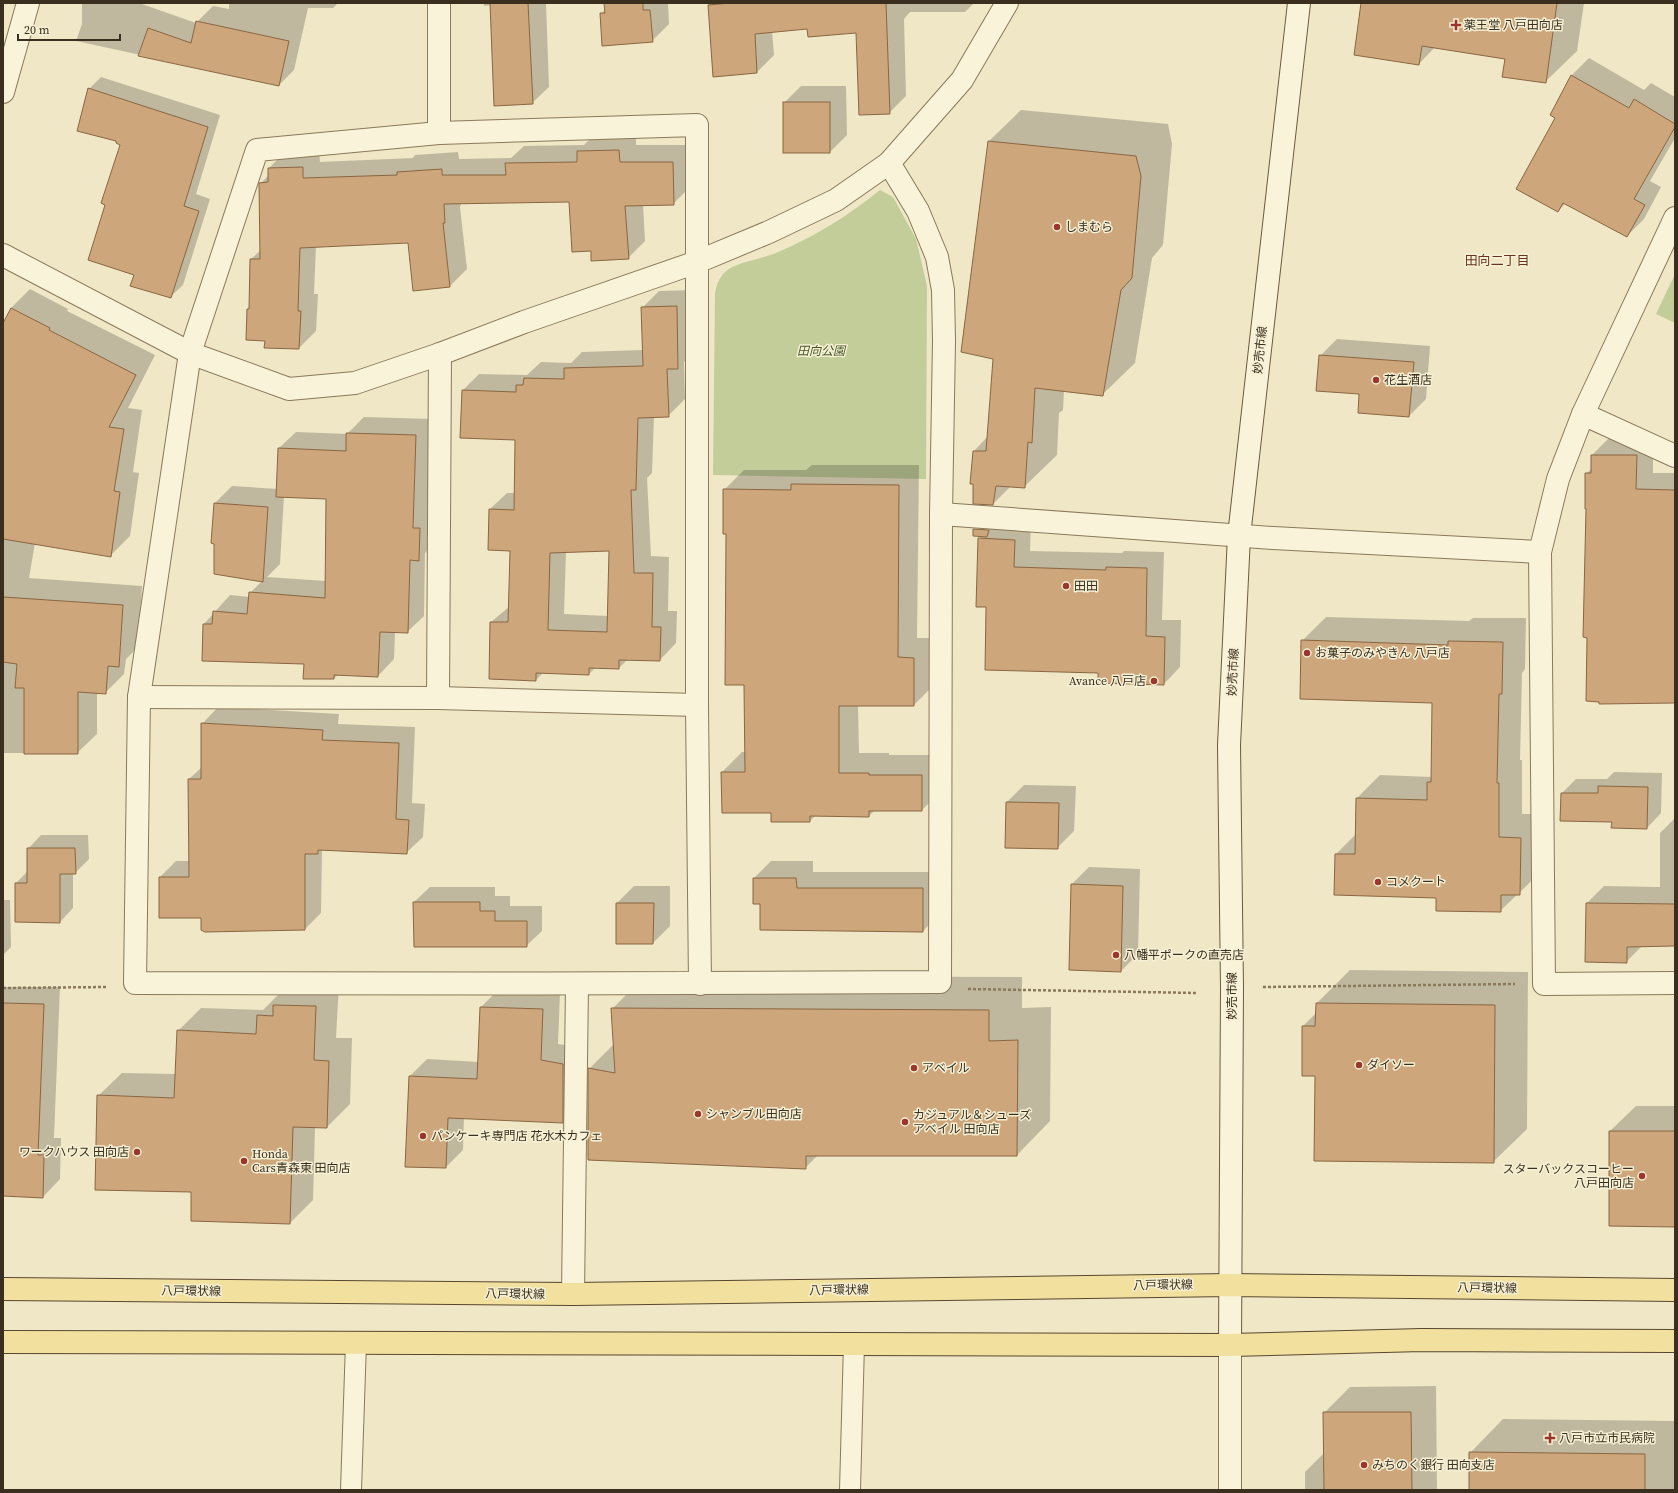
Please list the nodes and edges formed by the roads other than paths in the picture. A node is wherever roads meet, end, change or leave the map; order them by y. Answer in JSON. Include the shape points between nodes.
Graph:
{"nodes":[{"id":1,"x":28,"y":3,"type":"edge"},
{"id":2,"x":439,"y":3,"type":"edge"},
{"id":3,"x":1007,"y":3,"type":"edge"},
{"id":4,"x":1299,"y":3,"type":"edge"},
{"id":5,"x":3,"y":92,"type":"edge"},
{"id":6,"x":439,"y":133,"type":"junction"},
{"id":7,"x":889,"y":163,"type":"junction"},
{"id":8,"x":1675,"y":218,"type":"edge"},
{"id":9,"x":3,"y":255,"type":"edge"},
{"id":10,"x":697,"y":262,"type":"junction"},
{"id":11,"x":190,"y":353,"type":"junction"},
{"id":12,"x":440,"y":354,"type":"junction"},
{"id":13,"x":1583,"y":414,"type":"junction"},
{"id":14,"x":1675,"y":456,"type":"edge"},
{"id":15,"x":941,"y":514,"type":"junction"},
{"id":16,"x":1239,"y":536,"type":"junction"},
{"id":17,"x":1540,"y":552,"type":"junction"},
{"id":18,"x":139,"y":697,"type":"junction"},
{"id":19,"x":438,"y":698,"type":"junction"},
{"id":20,"x":696,"y":705,"type":"junction"},
{"id":21,"x":1675,"y":983,"type":"edge"},
{"id":22,"x":700,"y":984,"type":"junction"},
{"id":23,"x":577,"y":985,"type":"junction"},
{"id":24,"x":1230,"y":1285,"type":"junction"},
{"id":25,"x":3,"y":1289,"type":"edge"},
{"id":26,"x":1675,"y":1290,"type":"edge"},
{"id":27,"x":573,"y":1294,"type":"junction"},
{"id":28,"x":1675,"y":1341,"type":"edge"},
{"id":29,"x":3,"y":1342,"type":"edge"},
{"id":30,"x":356,"y":1343,"type":"junction"},
{"id":31,"x":854,"y":1344,"type":"junction"},
{"id":32,"x":1230,"y":1345,"type":"junction"},
{"id":33,"x":351,"y":1490,"type":"edge"},
{"id":34,"x":850,"y":1490,"type":"edge"},
{"id":35,"x":1230,"y":1490,"type":"edge"}],
"edges":[{"from":1,"to":5,"type":"street"},
{"from":2,"to":6,"type":"street"},
{"from":3,"to":7,"type":"street","via":[[962,80]]},
{"from":4,"to":16,"type":"street","name":"妙売市線"},
{"from":6,"to":10,"type":"street","via":[[697,125]]},
{"from":6,"to":11,"type":"street","via":[[257,150]]},
{"from":7,"to":10,"type":"street","via":[[836,200]]},
{"from":7,"to":15,"type":"street","via":[[918,211],[937,257],[943,290]]},
{"from":8,"to":13,"type":"street"},
{"from":9,"to":11,"type":"street"},
{"from":10,"to":12,"type":"street"},
{"from":10,"to":20,"type":"street"},
{"from":11,"to":12,"type":"street","via":[[289,389],[355,383]]},
{"from":11,"to":18,"type":"street"},
{"from":12,"to":19,"type":"street"},
{"from":13,"to":14,"type":"street"},
{"from":13,"to":17,"type":"street","via":[[1558,479]]},
{"from":15,"to":16,"type":"street"},
{"from":15,"to":22,"type":"street","via":[[940,982]]},
{"from":16,"to":17,"type":"street"},
{"from":16,"to":24,"type":"street","name":"妙売市線","via":[[1229,745],[1232,988]]},
{"from":17,"to":21,"type":"street","via":[[1544,984]]},
{"from":18,"to":19,"type":"street"},
{"from":18,"to":23,"type":"street","via":[[135,983]]},
{"from":19,"to":20,"type":"street"},
{"from":20,"to":22,"type":"street"},
{"from":22,"to":23,"type":"street"},
{"from":23,"to":27,"type":"street"},
{"from":24,"to":26,"type":"main road","name":"八戸環状線"},
{"from":24,"to":27,"type":"main road","name":"八戸環状線"},
{"from":24,"to":32,"type":"street","name":"妙売市線"},
{"from":25,"to":27,"type":"main road","name":"八戸環状線"},
{"from":28,"to":32,"type":"main road","via":[[1422,1340]]},
{"from":29,"to":30,"type":"main road"},
{"from":30,"to":31,"type":"main road"},
{"from":30,"to":33,"type":"lane"},
{"from":31,"to":32,"type":"main road"},
{"from":31,"to":34,"type":"lane"},
{"from":32,"to":35,"type":"street","name":"妙売市線"}]}
